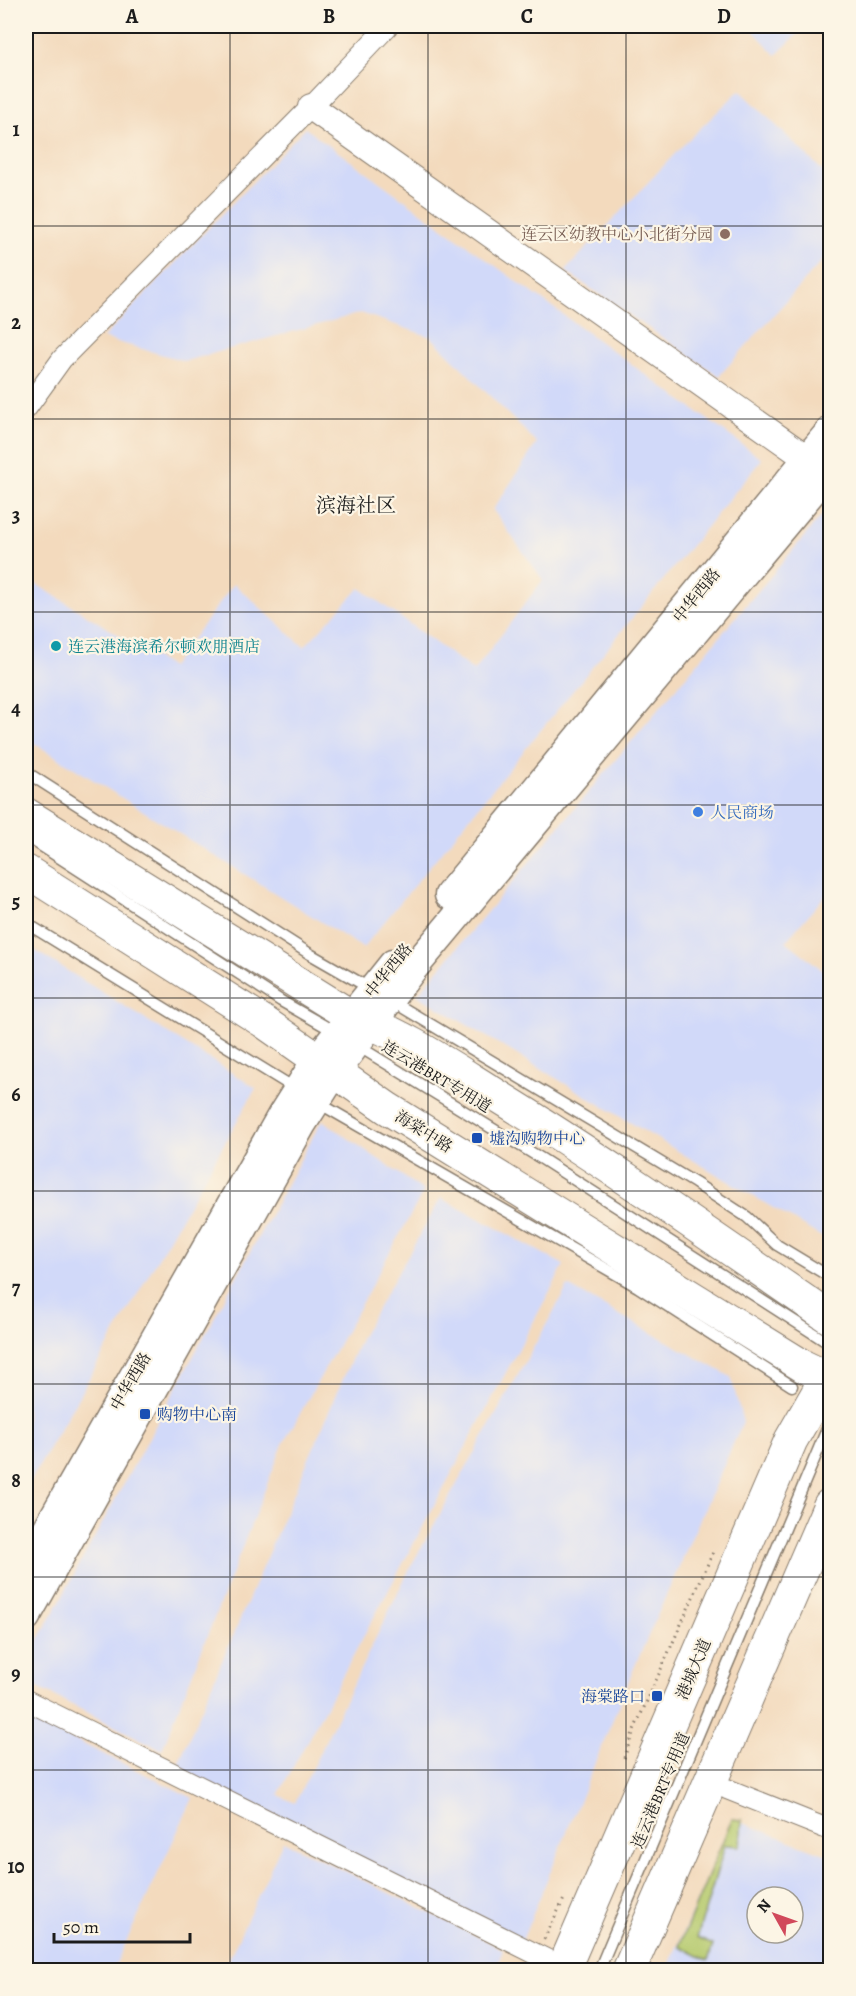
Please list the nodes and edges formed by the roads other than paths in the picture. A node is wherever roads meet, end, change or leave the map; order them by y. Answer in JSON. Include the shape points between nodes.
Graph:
{"nodes":[{"id":1,"x":388,"y":26,"type":"edge"},
{"id":2,"x":311,"y":107,"type":"junction"},
{"id":3,"x":26,"y":409,"type":"edge"},
{"id":4,"x":831,"y":431,"type":"edge"},
{"id":5,"x":823,"y":466,"type":"edge"},
{"id":6,"x":26,"y":772,"type":"edge"},
{"id":7,"x":26,"y":814,"type":"edge"},
{"id":8,"x":26,"y":836,"type":"edge"},
{"id":9,"x":26,"y":871,"type":"edge"},
{"id":10,"x":26,"y":923,"type":"edge"},
{"id":11,"x":363,"y":1018,"type":"junction"},
{"id":12,"x":326,"y":1065,"type":"junction"},
{"id":13,"x":307,"y":1096,"type":"junction"},
{"id":14,"x":831,"y":1277,"type":"edge"},
{"id":15,"x":831,"y":1318,"type":"edge"},
{"id":16,"x":831,"y":1344,"type":"edge"},
{"id":17,"x":829,"y":1376,"type":"edge"},
{"id":18,"x":792,"y":1386,"type":"dead end"},
{"id":19,"x":831,"y":1422,"type":"edge"},
{"id":20,"x":831,"y":1505,"type":"edge"},
{"id":21,"x":26,"y":1566,"type":"edge"},
{"id":22,"x":26,"y":1617,"type":"edge"},
{"id":23,"x":26,"y":1700,"type":"edge"},
{"id":24,"x":727,"y":1789,"type":"dead end"},
{"id":25,"x":831,"y":1830,"type":"edge"},
{"id":26,"x":563,"y":1969,"type":"edge"},
{"id":27,"x":599,"y":1971,"type":"edge"},
{"id":28,"x":629,"y":1971,"type":"edge"}],
"edges":[{"from":1,"to":2,"type":"street"},
{"from":2,"to":3,"type":"street","via":[[62,359]]},
{"from":2,"to":5,"type":"street"},
{"from":4,"to":5,"type":"main road","name":"中华西路"},
{"from":5,"to":11,"type":"main road","name":"中华西路"},
{"from":6,"to":11,"type":"lane","via":[[300,947]]},
{"from":7,"to":11,"type":"main road"},
{"from":8,"to":11,"type":"lane","name":"连云港BRT专用道","via":[[281,1001]]},
{"from":9,"to":12,"type":"main road","name":"海棠中路"},
{"from":10,"to":13,"type":"lane"},
{"from":11,"to":12,"type":"main road","name":"中华西路"},
{"from":11,"to":14,"type":"lane","via":[[695,1183],[747,1217],[777,1245]]},
{"from":11,"to":15,"type":"main road","via":[[557,1132]]},
{"from":11,"to":16,"type":"lane","name":"连云港BRT专用道","via":[[553,1165]]},
{"from":12,"to":13,"type":"main road","name":"中华西路"},
{"from":12,"to":17,"type":"main road","name":"海棠中路","via":[[387,1108]]},
{"from":13,"to":18,"type":"lane","via":[[638,1287]]},
{"from":13,"to":21,"type":"main road","name":"中华西路"},
{"from":13,"to":22,"type":"main road"},
{"from":17,"to":26,"type":"highway","name":"港城大道","via":[[791,1440]]},
{"from":19,"to":27,"type":"lane","name":"连云港BRT专用道"},
{"from":20,"to":28,"type":"highway"},
{"from":23,"to":26,"type":"street"},
{"from":24,"to":25,"type":"street"}]}
